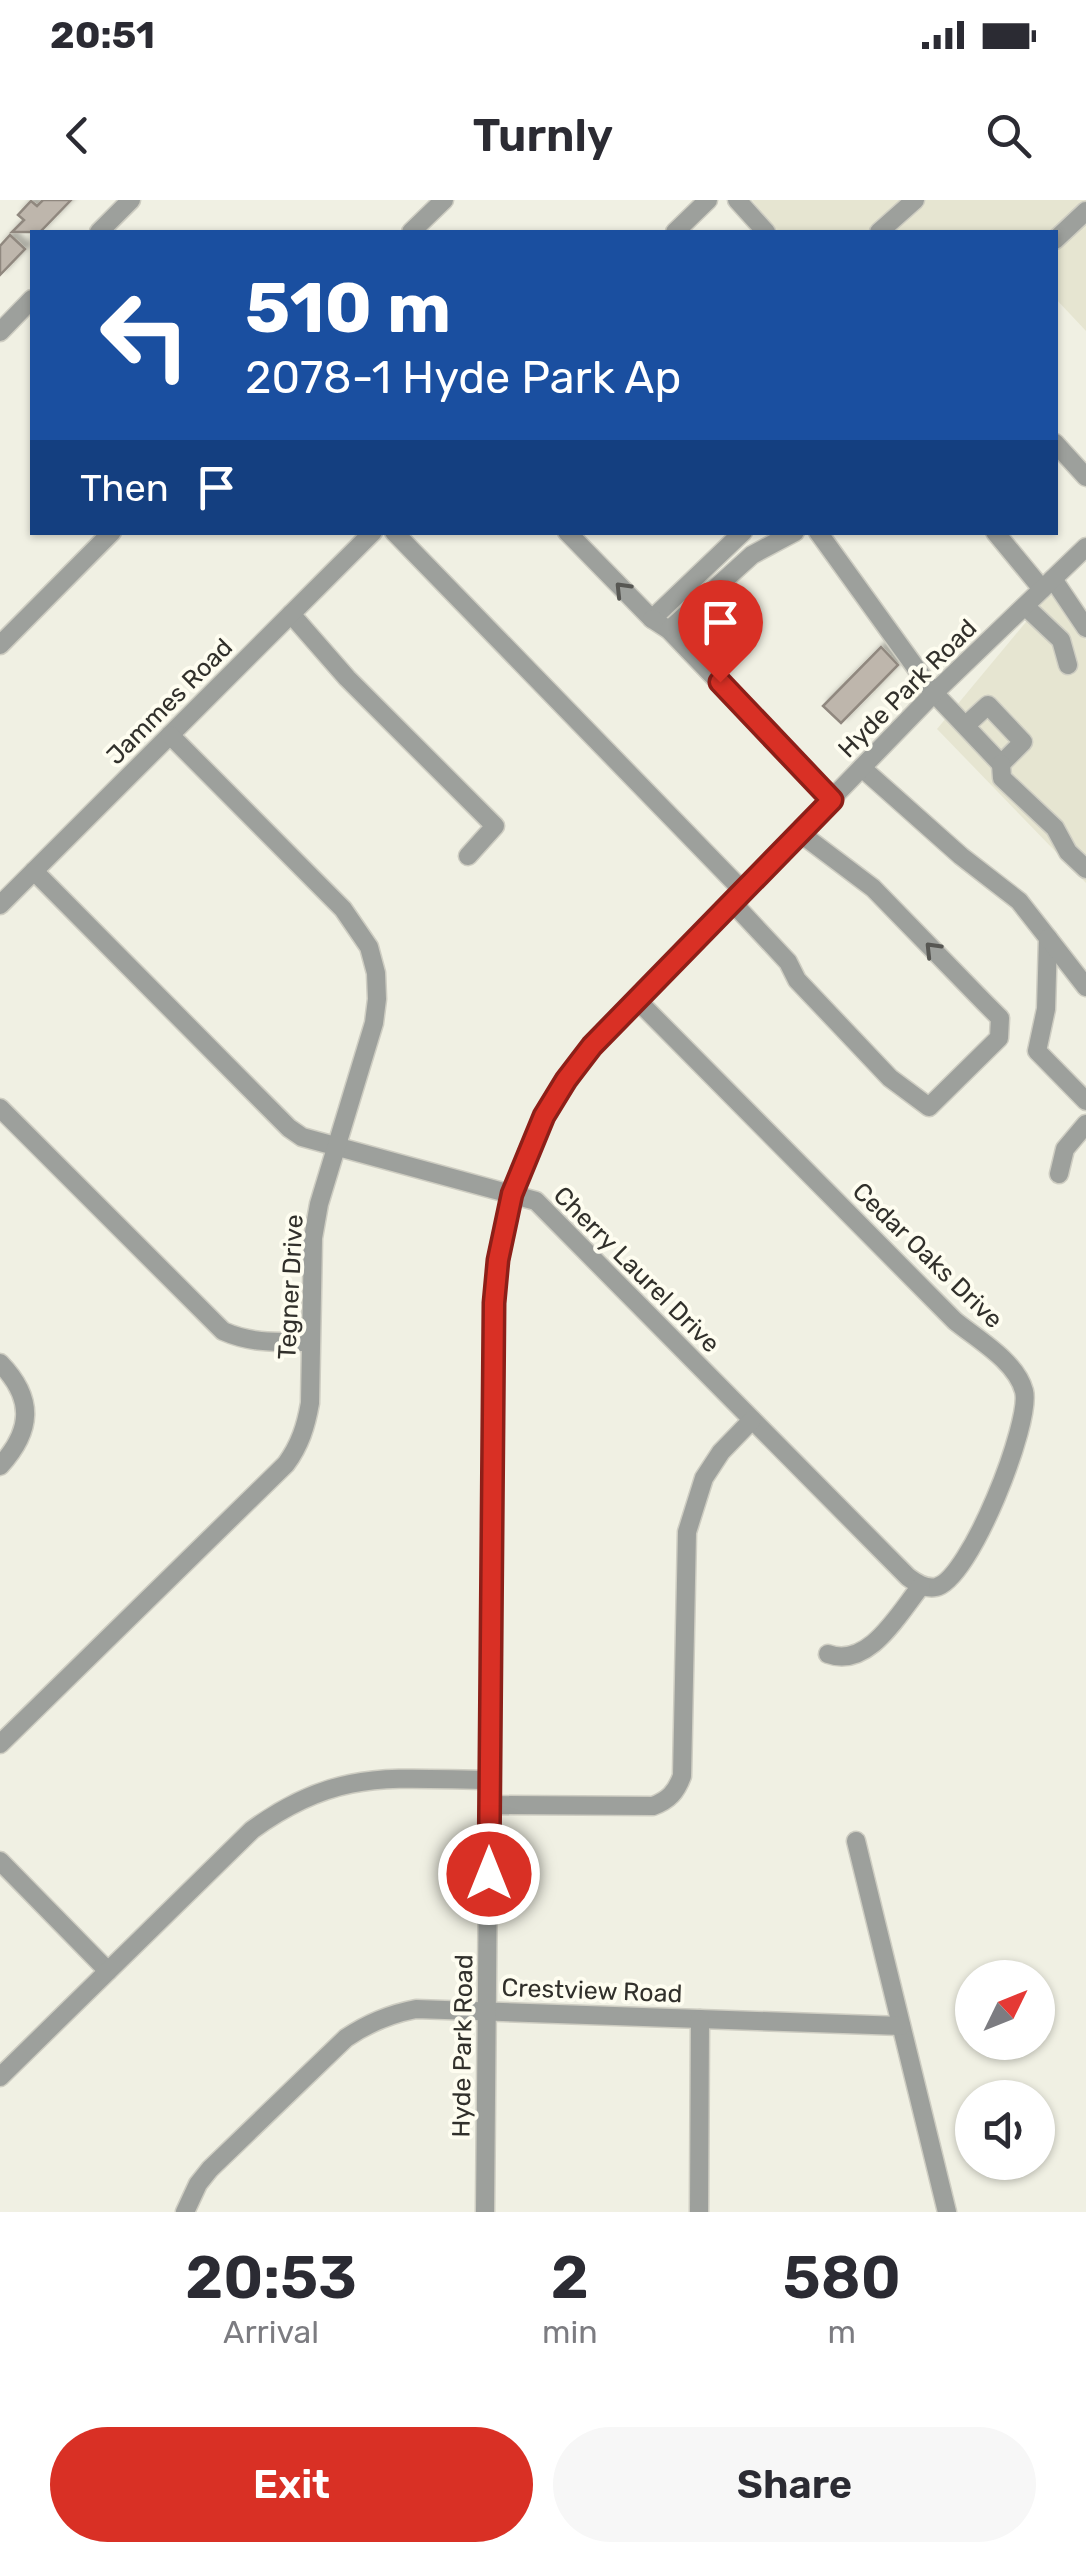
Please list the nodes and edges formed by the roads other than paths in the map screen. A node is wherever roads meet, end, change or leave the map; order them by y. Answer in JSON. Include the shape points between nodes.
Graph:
{"nodes":[{"id":1,"x":131,"y":200,"type":"edge"},
{"id":2,"x":444,"y":200,"type":"edge"},
{"id":3,"x":708,"y":200,"type":"edge"},
{"id":4,"x":737,"y":200,"type":"edge"},
{"id":5,"x":914,"y":200,"type":"edge"},
{"id":6,"x":1086,"y":211,"type":"edge"},
{"id":7,"x":101,"y":230,"type":"edge"},
{"id":8,"x":413,"y":230,"type":"edge"},
{"id":9,"x":676,"y":230,"type":"edge"},
{"id":10,"x":764,"y":230,"type":"edge"},
{"id":11,"x":881,"y":230,"type":"edge"},
{"id":12,"x":1058,"y":237,"type":"edge"},
{"id":13,"x":30,"y":301,"type":"edge"},
{"id":14,"x":0,"y":332,"type":"edge"},
{"id":15,"x":1058,"y":445,"type":"edge"},
{"id":16,"x":1086,"y":478,"type":"edge"},
{"id":17,"x":109,"y":535,"type":"edge"},
{"id":18,"x":370,"y":535,"type":"edge"},
{"id":19,"x":397,"y":535,"type":"edge"},
{"id":20,"x":570,"y":535,"type":"edge"},
{"id":21,"x":740,"y":535,"type":"edge"},
{"id":22,"x":789,"y":535,"type":"edge"},
{"id":23,"x":820,"y":535,"type":"edge"},
{"id":24,"x":997,"y":535,"type":"edge"},
{"id":25,"x":1086,"y":547,"type":"edge"},
{"id":26,"x":1047,"y":584,"type":"junction"},
{"id":27,"x":1025,"y":606,"type":"junction"},
{"id":28,"x":291,"y":614,"type":"junction"},
{"id":29,"x":652,"y":619,"type":"junction"},
{"id":30,"x":1086,"y":628,"type":"edge"},
{"id":31,"x":669,"y":630,"type":"junction"},
{"id":32,"x":0,"y":645,"type":"edge"},
{"id":33,"x":1068,"y":665,"type":"dead end"},
{"id":34,"x":934,"y":693,"type":"junction"},
{"id":35,"x":966,"y":726,"type":"junction"},
{"id":36,"x":170,"y":736,"type":"junction"},
{"id":37,"x":1001,"y":764,"type":"junction"},
{"id":38,"x":862,"y":768,"type":"junction"},
{"id":39,"x":832,"y":800,"type":"junction"},
{"id":40,"x":800,"y":833,"type":"junction"},
{"id":41,"x":468,"y":856,"type":"dead end"},
{"id":42,"x":1086,"y":870,"type":"edge"},
{"id":43,"x":34,"y":871,"type":"junction"},
{"id":44,"x":738,"y":897,"type":"junction"},
{"id":45,"x":0,"y":905,"type":"edge"},
{"id":46,"x":1048,"y":938,"type":"junction"},
{"id":47,"x":1086,"y":987,"type":"edge"},
{"id":48,"x":637,"y":1000,"type":"junction"},
{"id":49,"x":1086,"y":1102,"type":"edge"},
{"id":50,"x":0,"y":1108,"type":"edge"},
{"id":51,"x":1086,"y":1124,"type":"edge"},
{"id":52,"x":336,"y":1146,"type":"junction"},
{"id":53,"x":1059,"y":1174,"type":"dead end"},
{"id":54,"x":512,"y":1194,"type":"junction"},
{"id":55,"x":310,"y":1342,"type":"junction"},
{"id":56,"x":0,"y":1364,"type":"edge"},
{"id":57,"x":752,"y":1420,"type":"junction"},
{"id":58,"x":0,"y":1466,"type":"edge"},
{"id":59,"x":928,"y":1586,"type":"junction"},
{"id":60,"x":828,"y":1654,"type":"dead end"},
{"id":61,"x":0,"y":1744,"type":"edge"},
{"id":62,"x":489,"y":1780,"type":"junction"},
{"id":63,"x":489,"y":1804,"type":"junction"},
{"id":64,"x":856,"y":1842,"type":"dead end"},
{"id":65,"x":0,"y":1861,"type":"edge"},
{"id":66,"x":108,"y":1972,"type":"junction"},
{"id":67,"x":488,"y":2012,"type":"junction"},
{"id":68,"x":700,"y":2020,"type":"junction"},
{"id":69,"x":901,"y":2026,"type":"junction"},
{"id":70,"x":0,"y":2077,"type":"edge"},
{"id":71,"x":185,"y":2212,"type":"edge"},
{"id":72,"x":485,"y":2212,"type":"edge"},
{"id":73,"x":698,"y":2212,"type":"edge"},
{"id":74,"x":947,"y":2212,"type":"edge"}],
"edges":[{"from":1,"to":7,"type":"street"},
{"from":2,"to":8,"type":"street"},
{"from":3,"to":9,"type":"street"},
{"from":4,"to":10,"type":"street"},
{"from":5,"to":11,"type":"street"},
{"from":6,"to":12,"type":"street"},
{"from":13,"to":14,"type":"street"},
{"from":15,"to":16,"type":"street"},
{"from":17,"to":32,"type":"street"},
{"from":18,"to":28,"type":"street","name":"Jammes Road"},
{"from":19,"to":44,"type":"street"},
{"from":29,"to":20,"type":"street","one_way":true},
{"from":21,"to":29,"type":"street"},
{"from":22,"to":31,"type":"street","via":[[752,555]]},
{"from":23,"to":34,"type":"street"},
{"from":24,"to":26,"type":"street"},
{"from":25,"to":26,"type":"street","name":"Hyde Park Road"},
{"from":26,"to":27,"type":"street","name":"Hyde Park Road"},
{"from":26,"to":30,"type":"street"},
{"from":27,"to":33,"type":"street","via":[[1060,640]]},
{"from":27,"to":34,"type":"street","name":"Hyde Park Road"},
{"from":28,"to":36,"type":"street","name":"Jammes Road"},
{"from":28,"to":41,"type":"street","via":[[495,826]]},
{"from":29,"to":31,"type":"street"},
{"from":31,"to":39,"type":"street"},
{"from":34,"to":35,"type":"street"},
{"from":34,"to":38,"type":"street","name":"Hyde Park Road"},
{"from":35,"to":37,"type":"street"},
{"from":35,"to":37,"type":"street","via":[[988,705],[1023,742]]},
{"from":36,"to":43,"type":"street","name":"Jammes Road"},
{"from":36,"to":52,"type":"street","name":"Tegner Drive","via":[[344,910],[369,947],[376,972],[374,1023]]},
{"from":37,"to":42,"type":"street","via":[[1002,778],[1055,828]]},
{"from":38,"to":39,"type":"street","name":"Hyde Park Road"},
{"from":38,"to":46,"type":"street","via":[[1019,901]]},
{"from":39,"to":40,"type":"street","name":"Hyde Park Road"},
{"from":40,"to":44,"type":"street","name":"Hyde Park Road"},
{"from":44,"to":40,"type":"street","one_way":true,"via":[[797,980],[890,1078],[929,1107],[999,1038],[1000,1018],[873,888]]},
{"from":43,"to":45,"type":"street","name":"Jammes Road"},
{"from":43,"to":52,"type":"street","name":"Cherry Laurel Drive","via":[[290,1128]]},
{"from":44,"to":48,"type":"street","name":"Hyde Park Road"},
{"from":46,"to":47,"type":"street"},
{"from":46,"to":49,"type":"street","via":[[1037,1051]]},
{"from":48,"to":54,"type":"street","name":"Hyde Park Road","via":[[566,1080]]},
{"from":48,"to":59,"type":"street","name":"Cedar Oaks Drive","via":[[955,1321],[1007,1364],[1024,1389],[1023,1414],[981,1533],[952,1578]]},
{"from":50,"to":55,"type":"street","via":[[223,1332],[262,1342]]},
{"from":51,"to":53,"type":"street","via":[[1064,1149]]},
{"from":52,"to":54,"type":"street","name":"Cherry Laurel Drive"},
{"from":52,"to":55,"type":"street","name":"Tegner Drive","via":[[312,1238]]},
{"from":54,"to":57,"type":"street","name":"Cherry Laurel Drive","via":[[536,1201]]},
{"from":54,"to":62,"type":"street","name":"Hyde Park Road","via":[[494,1303]]},
{"from":55,"to":61,"type":"street","name":"Tegner Drive","via":[[306,1426],[286,1464]]},
{"from":56,"to":58,"type":"street","via":[[25,1404],[18,1446]]},
{"from":57,"to":59,"type":"street","name":"Cherry Laurel Drive","via":[[908,1577]]},
{"from":57,"to":63,"type":"street","via":[[704,1478],[687,1532],[678,1790],[653,1806]]},
{"from":59,"to":60,"type":"street","via":[[870,1648],[840,1658]]},
{"from":62,"to":63,"type":"street","name":"Hyde Park Road"},
{"from":62,"to":66,"type":"street","via":[[363,1780],[306,1796],[252,1830]]},
{"from":63,"to":67,"type":"street","name":"Hyde Park Road"},
{"from":64,"to":69,"type":"street"},
{"from":65,"to":66,"type":"street"},
{"from":66,"to":70,"type":"street"},
{"from":67,"to":68,"type":"street","name":"Crestview Road"},
{"from":67,"to":71,"type":"street","name":"Crestview Road","via":[[416,2009],[354,2032],[210,2169]]},
{"from":67,"to":72,"type":"street","name":"Hyde Park Road"},
{"from":68,"to":69,"type":"street","name":"Crestview Road"},
{"from":68,"to":73,"type":"street"},
{"from":69,"to":74,"type":"street"}]}
